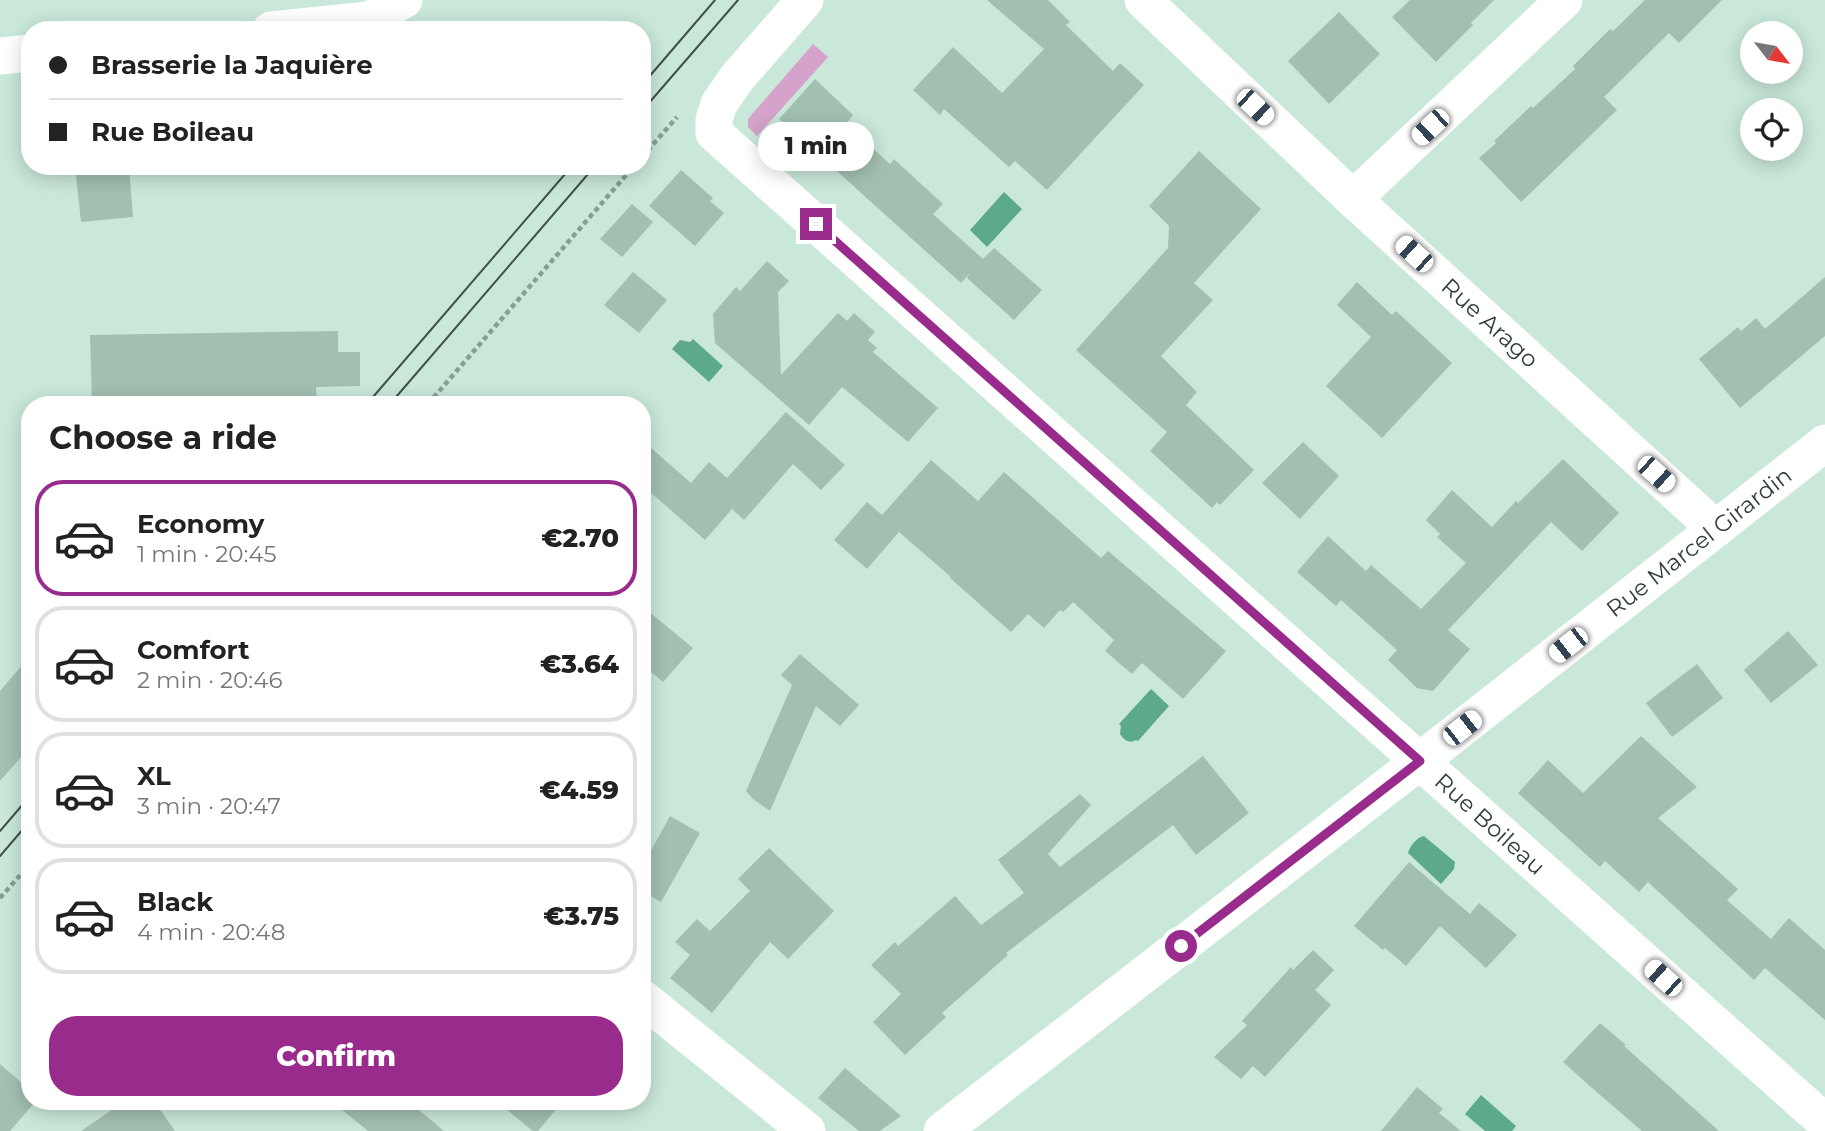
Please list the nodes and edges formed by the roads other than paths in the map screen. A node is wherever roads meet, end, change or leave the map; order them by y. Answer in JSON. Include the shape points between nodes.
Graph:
{"nodes":[{"id":1,"x":404,"y":0,"type":"edge"},
{"id":2,"x":805,"y":0,"type":"edge"},
{"id":3,"x":1143,"y":0,"type":"edge"},
{"id":4,"x":1564,"y":0,"type":"edge"},
{"id":5,"x":359,"y":21,"type":"edge"},
{"id":6,"x":21,"y":54,"type":"edge"},
{"id":7,"x":0,"y":56,"type":"edge"},
{"id":8,"x":1353,"y":199,"type":"junction"},
{"id":9,"x":1825,"y":443,"type":"edge"},
{"id":10,"x":1716,"y":529,"type":"junction"},
{"id":11,"x":1420,"y":761,"type":"junction"},
{"id":12,"x":651,"y":1005,"type":"edge"},
{"id":13,"x":1825,"y":1122,"type":"edge"},
{"id":14,"x":807,"y":1131,"type":"edge"},
{"id":15,"x":942,"y":1131,"type":"edge"}],
"edges":[{"from":1,"to":5,"type":"street"},
{"from":2,"to":11,"type":"street","name":"Rue Boileau","via":[[736,79],[719,104],[714,133]]},
{"from":3,"to":8,"type":"street","name":"Rue Arago"},
{"from":4,"to":8,"type":"street"},
{"from":6,"to":7,"type":"street"},
{"from":8,"to":10,"type":"street","name":"Rue Arago"},
{"from":9,"to":10,"type":"street","name":"Rue Marcel Girardin"},
{"from":10,"to":11,"type":"street","name":"Rue Marcel Girardin"},
{"from":11,"to":13,"type":"street","name":"Rue Boileau"},
{"from":11,"to":15,"type":"street","name":"Rue Marcel Girardin"},
{"from":12,"to":14,"type":"street"}]}
